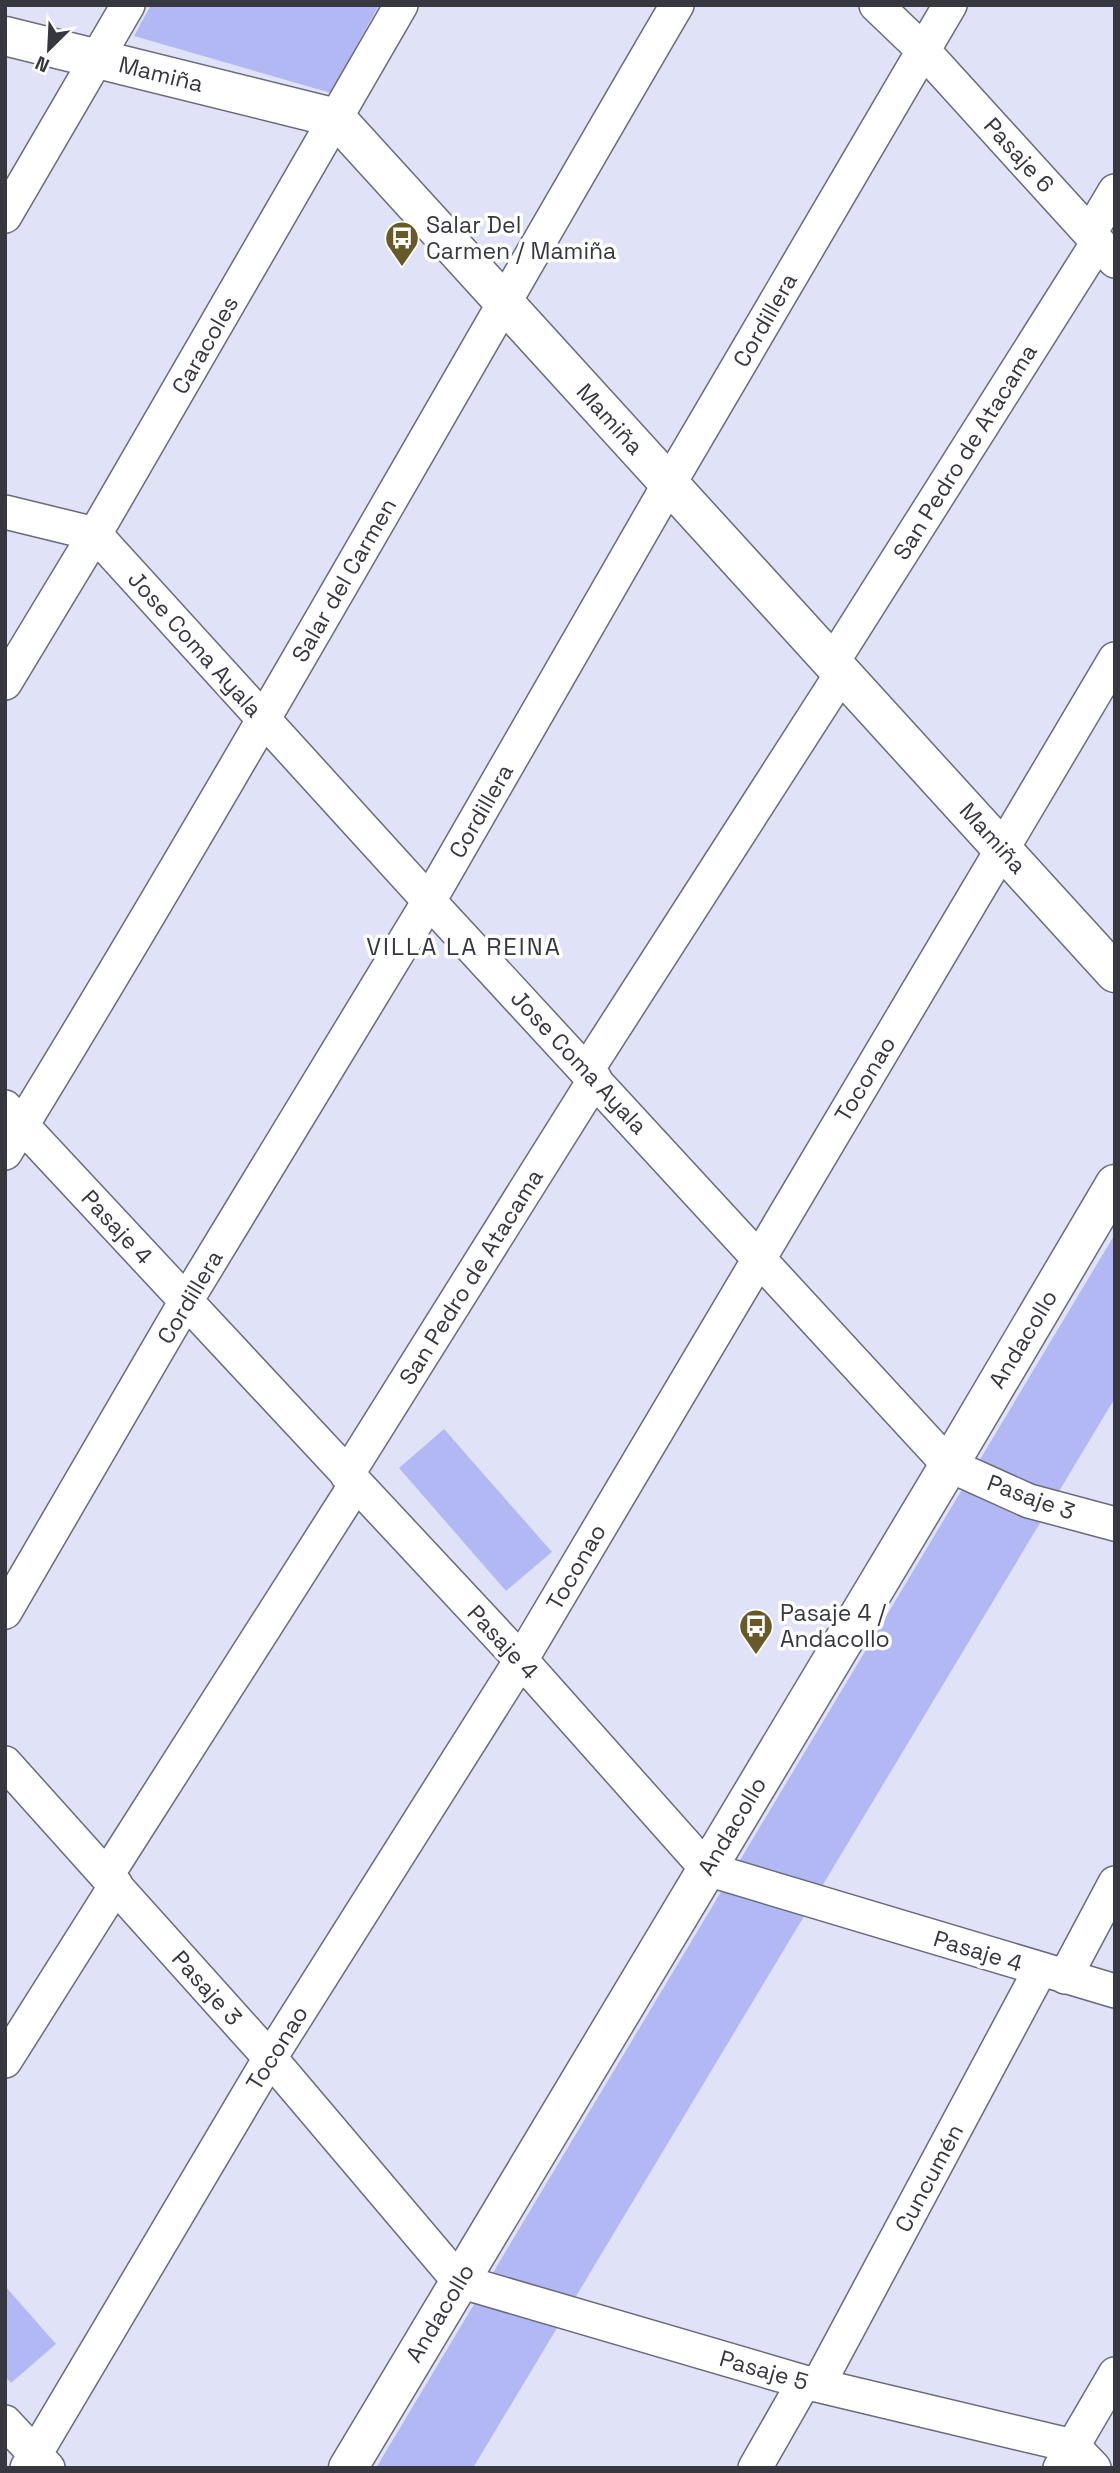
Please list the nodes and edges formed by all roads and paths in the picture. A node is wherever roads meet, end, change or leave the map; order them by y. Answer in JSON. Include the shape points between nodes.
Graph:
{"nodes":[{"id":1,"x":128,"y":5,"type":"edge"},
{"id":2,"x":401,"y":5,"type":"edge"},
{"id":3,"x":677,"y":5,"type":"edge"},
{"id":4,"x":876,"y":5,"type":"edge"},
{"id":5,"x":950,"y":5,"type":"edge"},
{"id":6,"x":5,"y":36,"type":"edge"},
{"id":7,"x":923,"y":50,"type":"junction"},
{"id":8,"x":98,"y":59,"type":"junction"},
{"id":9,"x":336,"y":118,"type":"junction"},
{"id":10,"x":1115,"y":191,"type":"edge"},
{"id":11,"x":5,"y":216,"type":"edge"},
{"id":12,"x":1101,"y":245,"type":"edge"},
{"id":13,"x":503,"y":302,"type":"junction"},
{"id":14,"x":670,"y":484,"type":"junction"},
{"id":15,"x":5,"y":512,"type":"edge"},
{"id":16,"x":95,"y":534,"type":"junction"},
{"id":17,"x":1115,"y":659,"type":"edge"},
{"id":18,"x":837,"y":668,"type":"junction"},
{"id":19,"x":5,"y":683,"type":"edge"},
{"id":20,"x":264,"y":720,"type":"junction"},
{"id":21,"x":1003,"y":850,"type":"junction"},
{"id":22,"x":429,"y":901,"type":"junction"},
{"id":23,"x":1115,"y":973,"type":"edge"},
{"id":24,"x":591,"y":1075,"type":"junction"},
{"id":25,"x":11,"y":1129,"type":"edge"},
{"id":26,"x":1115,"y":1184,"type":"edge"},
{"id":27,"x":759,"y":1256,"type":"junction"},
{"id":28,"x":186,"y":1301,"type":"junction"},
{"id":29,"x":949,"y":1465,"type":"junction"},
{"id":30,"x":351,"y":1479,"type":"junction"},
{"id":31,"x":1115,"y":1524,"type":"edge"},
{"id":32,"x":5,"y":1612,"type":"edge"},
{"id":33,"x":521,"y":1660,"type":"junction"},
{"id":34,"x":5,"y":1763,"type":"edge"},
{"id":35,"x":707,"y":1869,"type":"junction"},
{"id":36,"x":111,"y":1880,"type":"junction"},
{"id":37,"x":1115,"y":1883,"type":"edge"},
{"id":38,"x":1052,"y":1974,"type":"junction"},
{"id":39,"x":1115,"y":1992,"type":"edge"},
{"id":40,"x":270,"y":2058,"type":"junction"},
{"id":41,"x":5,"y":2061,"type":"edge"},
{"id":42,"x":459,"y":2281,"type":"junction"},
{"id":43,"x":1115,"y":2374,"type":"edge"},
{"id":44,"x":811,"y":2384,"type":"junction"},
{"id":45,"x":5,"y":2422,"type":"edge"},
{"id":46,"x":1076,"y":2460,"type":"edge"},
{"id":47,"x":37,"y":2463,"type":"edge"},
{"id":48,"x":348,"y":2468,"type":"edge"},
{"id":49,"x":755,"y":2468,"type":"edge"}],
"edges":[{"from":1,"to":8,"type":"street"},
{"from":2,"to":9,"type":"street","name":"Caracoles"},
{"from":3,"to":13,"type":"street","name":"Salar del Carmen"},
{"from":4,"to":7,"type":"street","name":"Pasaje 6"},
{"from":5,"to":7,"type":"street","name":"Cordillera"},
{"from":6,"to":8,"type":"street","name":"Mamiña"},
{"from":7,"to":12,"type":"street","name":"Pasaje 6"},
{"from":7,"to":14,"type":"street","name":"Cordillera"},
{"from":8,"to":9,"type":"street","name":"Mamiña"},
{"from":8,"to":11,"type":"street"},
{"from":9,"to":13,"type":"street","name":"Mamiña"},
{"from":9,"to":16,"type":"street","name":"Caracoles"},
{"from":10,"to":12,"type":"street","name":"San Pedro de Atacama"},
{"from":12,"to":18,"type":"street","name":"San Pedro de Atacama"},
{"from":13,"to":14,"type":"street","name":"Mamiña"},
{"from":13,"to":20,"type":"street","name":"Salar del Carmen"},
{"from":14,"to":18,"type":"street","name":"Mamiña"},
{"from":14,"to":22,"type":"street","name":"Cordillera"},
{"from":15,"to":16,"type":"street"},
{"from":16,"to":19,"type":"street","name":"Caracoles"},
{"from":16,"to":20,"type":"street","name":"Jose Coma Ayala"},
{"from":17,"to":21,"type":"street","name":"Toconao"},
{"from":18,"to":21,"type":"street","name":"Mamiña"},
{"from":18,"to":24,"type":"street","name":"San Pedro de Atacama"},
{"from":20,"to":22,"type":"street","name":"Jose Coma Ayala"},
{"from":20,"to":25,"type":"street","name":"Salar del Carmen"},
{"from":21,"to":23,"type":"street","name":"Mamiña"},
{"from":21,"to":27,"type":"street","name":"Toconao"},
{"from":22,"to":24,"type":"street","name":"Jose Coma Ayala"},
{"from":22,"to":28,"type":"street","name":"Cordillera"},
{"from":24,"to":27,"type":"street","name":"Jose Coma Ayala"},
{"from":24,"to":30,"type":"street","name":"San Pedro de Atacama"},
{"from":25,"to":28,"type":"street","name":"Pasaje 4"},
{"from":26,"to":29,"type":"street","name":"Andacollo"},
{"from":27,"to":29,"type":"street","name":"Jose Coma Ayala"},
{"from":27,"to":33,"type":"street","name":"Toconao"},
{"from":28,"to":30,"type":"street","name":"Pasaje 4"},
{"from":28,"to":32,"type":"street","name":"Cordillera"},
{"from":29,"to":31,"type":"street","name":"Pasaje 3","via":[[1029,1501]]},
{"from":29,"to":35,"type":"street","name":"Andacollo"},
{"from":30,"to":33,"type":"street","name":"Pasaje 4"},
{"from":30,"to":36,"type":"street","name":"San Pedro de Atacama"},
{"from":33,"to":35,"type":"street","name":"Pasaje 4"},
{"from":33,"to":40,"type":"street","name":"Toconao"},
{"from":34,"to":36,"type":"street","name":"Pasaje 3"},
{"from":35,"to":38,"type":"street","name":"Pasaje 4"},
{"from":35,"to":42,"type":"street","name":"Andacollo"},
{"from":36,"to":40,"type":"street","name":"Pasaje 3"},
{"from":36,"to":41,"type":"street","name":"San Pedro de Atacama"},
{"from":37,"to":38,"type":"street","name":"Cuncumén"},
{"from":38,"to":39,"type":"street","name":"Pasaje 4"},
{"from":38,"to":44,"type":"street","name":"Cuncumén"},
{"from":40,"to":42,"type":"street","name":"Pasaje 3"},
{"from":40,"to":47,"type":"street","name":"Toconao"},
{"from":42,"to":44,"type":"street","name":"Pasaje 5"},
{"from":42,"to":48,"type":"street","name":"Andacollo"},
{"from":43,"to":46,"type":"street"},
{"from":44,"to":46,"type":"street","name":"Pasaje 5"},
{"from":44,"to":49,"type":"street","name":"Cuncumén"},
{"from":45,"to":47,"type":"street"}]}
